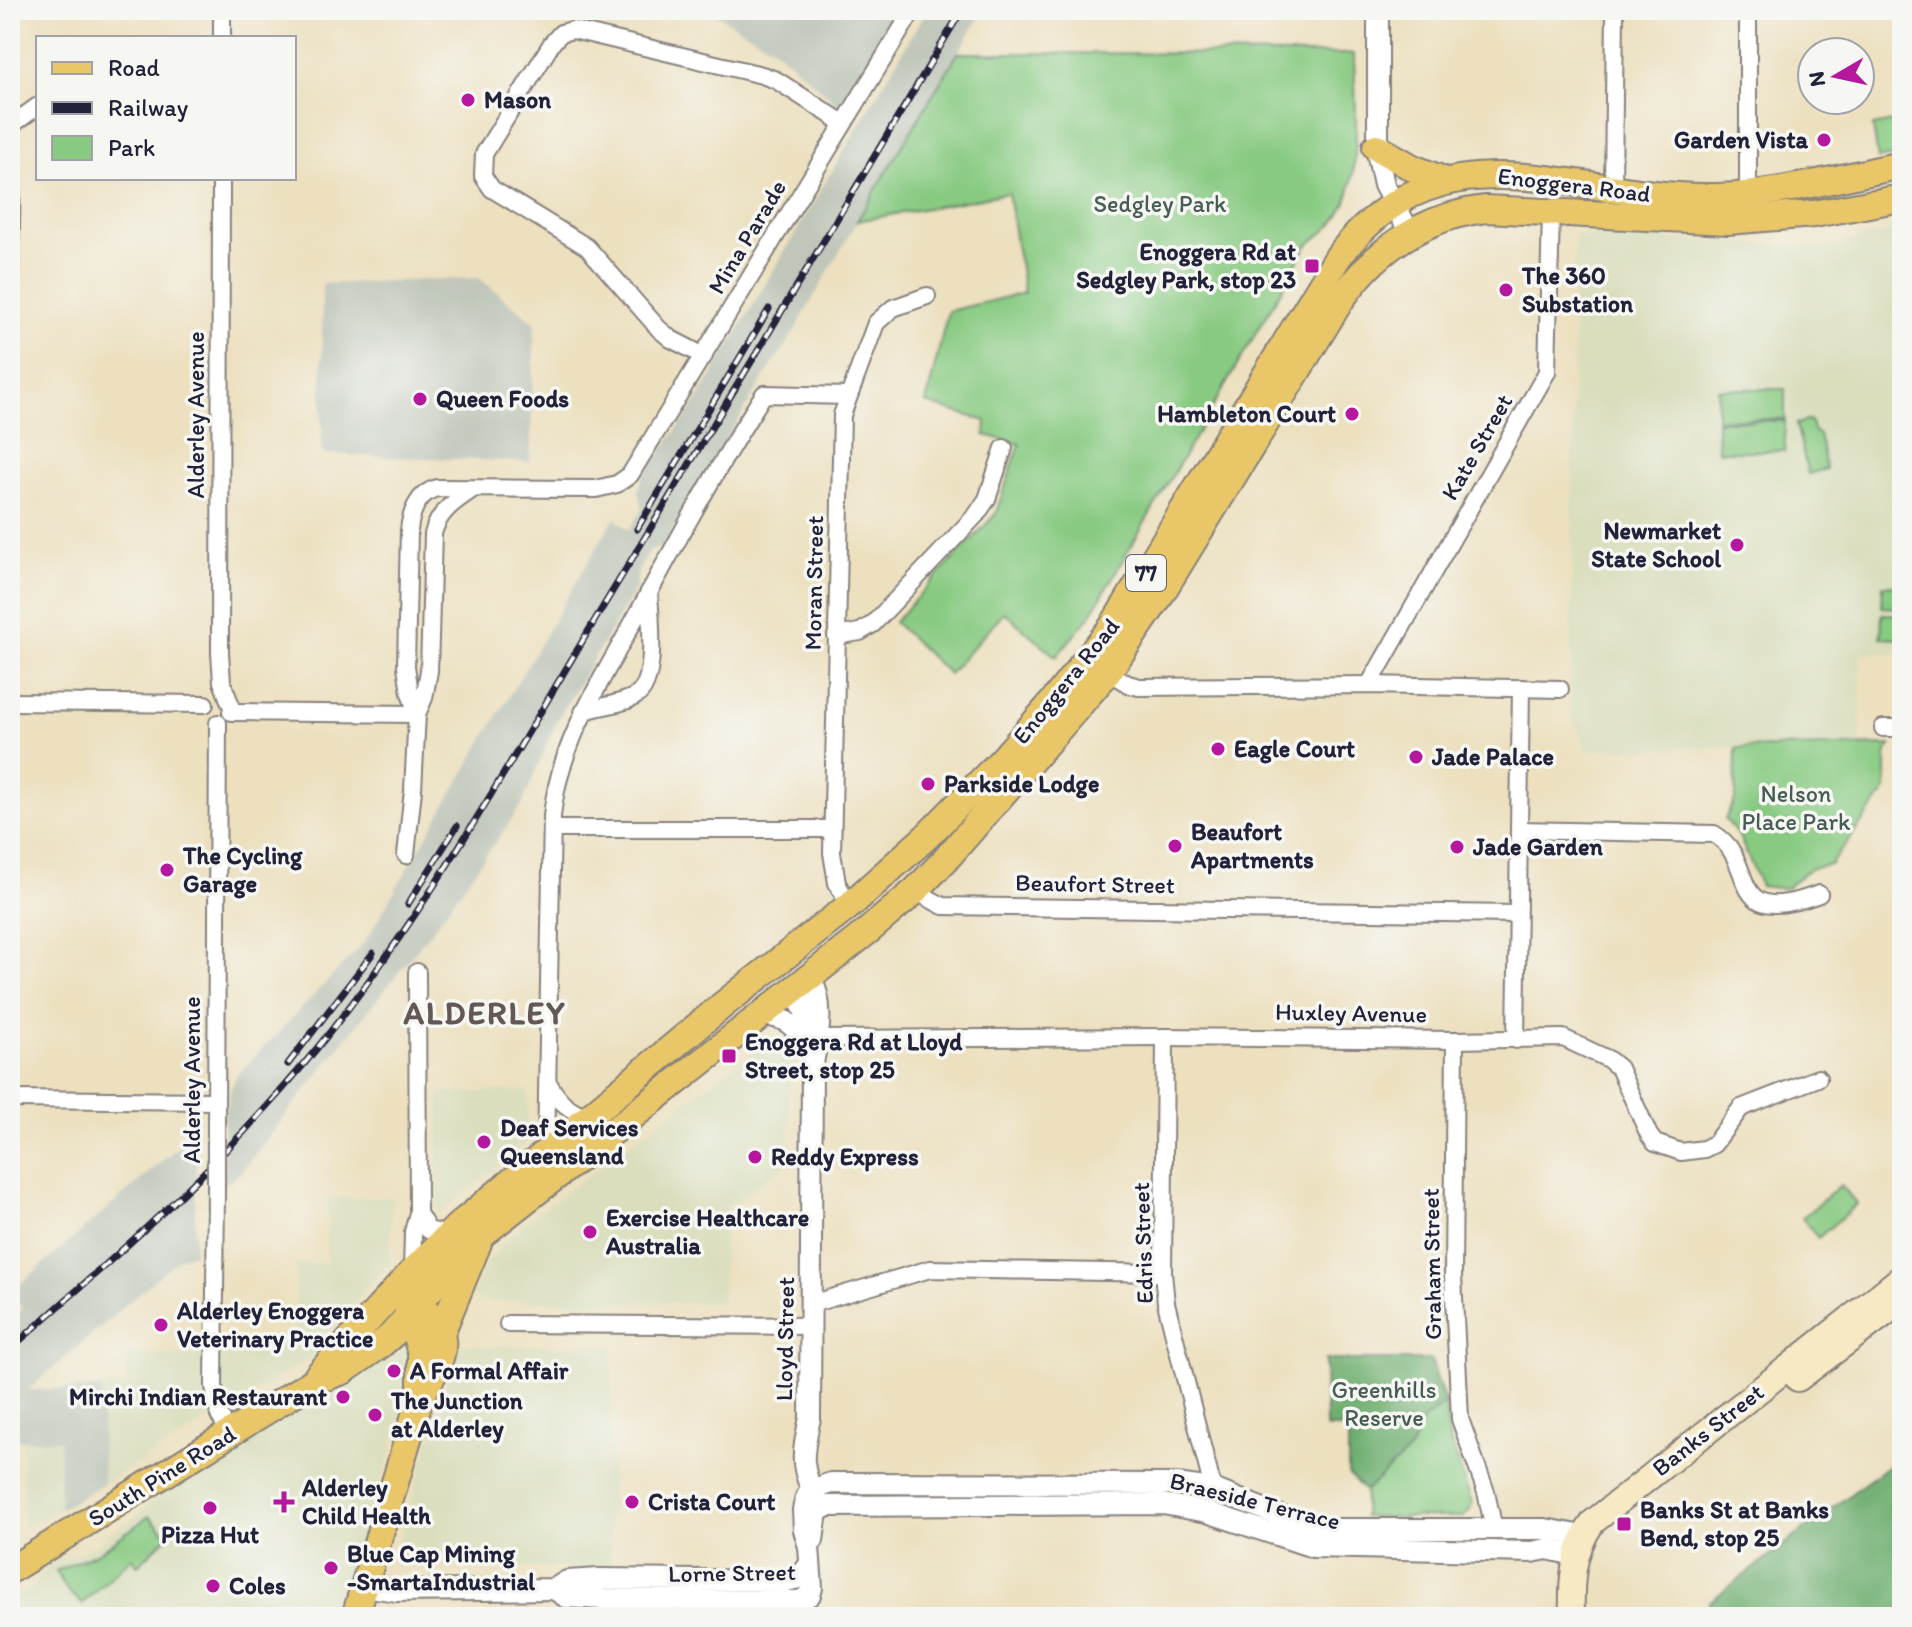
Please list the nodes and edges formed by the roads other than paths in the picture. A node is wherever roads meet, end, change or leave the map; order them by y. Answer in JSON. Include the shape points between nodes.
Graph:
{"nodes":[{"id":1,"x":222,"y":10,"type":"edge"},
{"id":2,"x":913,"y":10,"type":"edge"},
{"id":3,"x":1378,"y":10,"type":"edge"},
{"id":4,"x":1615,"y":10,"type":"edge"},
{"id":5,"x":1748,"y":10,"type":"edge"},
{"id":6,"x":222,"y":36,"type":"edge"},
{"id":7,"x":36,"y":107,"type":"edge"},
{"id":8,"x":843,"y":123,"type":"junction"},
{"id":9,"x":10,"y":126,"type":"edge"},
{"id":10,"x":1376,"y":147,"type":"junction"},
{"id":11,"x":1902,"y":165,"type":"edge"},
{"id":12,"x":12,"y":172,"type":"dead end"},
{"id":13,"x":221,"y":180,"type":"edge"},
{"id":14,"x":1446,"y":181,"type":"junction"},
{"id":15,"x":1613,"y":188,"type":"junction"},
{"id":16,"x":1748,"y":194,"type":"junction"},
{"id":17,"x":1902,"y":198,"type":"edge"},
{"id":18,"x":1393,"y":204,"type":"junction"},
{"id":19,"x":1551,"y":212,"type":"junction"},
{"id":20,"x":1410,"y":233,"type":"junction"},
{"id":21,"x":10,"y":278,"type":"edge"},
{"id":22,"x":927,"y":296,"type":"dead end"},
{"id":23,"x":704,"y":356,"type":"junction"},
{"id":24,"x":848,"y":396,"type":"junction"},
{"id":25,"x":1004,"y":448,"type":"dead end"},
{"id":26,"x":473,"y":489,"type":"junction"},
{"id":27,"x":649,"y":591,"type":"junction"},
{"id":28,"x":836,"y":636,"type":"junction"},
{"id":29,"x":220,"y":653,"type":"junction"},
{"id":30,"x":1108,"y":672,"type":"junction"},
{"id":31,"x":1369,"y":685,"type":"junction"},
{"id":32,"x":1521,"y":688,"type":"junction"},
{"id":33,"x":1560,"y":689,"type":"dead end"},
{"id":34,"x":10,"y":702,"type":"edge"},
{"id":35,"x":205,"y":702,"type":"junction"},
{"id":36,"x":226,"y":712,"type":"junction"},
{"id":37,"x":583,"y":712,"type":"junction"},
{"id":38,"x":417,"y":714,"type":"junction"},
{"id":39,"x":1883,"y":728,"type":"dead end"},
{"id":40,"x":1902,"y":728,"type":"edge"},
{"id":41,"x":552,"y":829,"type":"junction"},
{"id":42,"x":832,"y":829,"type":"junction"},
{"id":43,"x":1519,"y":830,"type":"junction"},
{"id":44,"x":406,"y":855,"type":"dead end"},
{"id":45,"x":915,"y":891,"type":"junction"},
{"id":46,"x":1819,"y":894,"type":"dead end"},
{"id":47,"x":849,"y":906,"type":"junction"},
{"id":48,"x":1517,"y":914,"type":"junction"},
{"id":49,"x":868,"y":931,"type":"junction"},
{"id":50,"x":777,"y":964,"type":"junction"},
{"id":51,"x":417,"y":972,"type":"dead end"},
{"id":52,"x":802,"y":982,"type":"junction"},
{"id":53,"x":761,"y":1015,"type":"junction"},
{"id":54,"x":1165,"y":1037,"type":"junction"},
{"id":55,"x":809,"y":1039,"type":"junction"},
{"id":56,"x":1455,"y":1040,"type":"junction"},
{"id":57,"x":1516,"y":1040,"type":"junction"},
{"id":58,"x":1818,"y":1078,"type":"dead end"},
{"id":59,"x":549,"y":1084,"type":"junction"},
{"id":60,"x":10,"y":1099,"type":"edge"},
{"id":61,"x":216,"y":1101,"type":"junction"},
{"id":62,"x":587,"y":1117,"type":"junction"},
{"id":63,"x":546,"y":1152,"type":"junction"},
{"id":64,"x":418,"y":1213,"type":"junction"},
{"id":65,"x":449,"y":1235,"type":"junction"},
{"id":66,"x":1163,"y":1273,"type":"junction"},
{"id":67,"x":1902,"y":1277,"type":"edge"},
{"id":68,"x":1902,"y":1301,"type":"edge"},
{"id":69,"x":420,"y":1302,"type":"junction"},
{"id":70,"x":811,"y":1304,"type":"junction"},
{"id":71,"x":508,"y":1324,"type":"dead end"},
{"id":72,"x":812,"y":1326,"type":"junction"},
{"id":73,"x":421,"y":1395,"type":"junction"},
{"id":74,"x":230,"y":1433,"type":"junction"},
{"id":75,"x":1213,"y":1489,"type":"junction"},
{"id":76,"x":815,"y":1503,"type":"junction"},
{"id":77,"x":1494,"y":1529,"type":"junction"},
{"id":78,"x":1527,"y":1529,"type":"junction"},
{"id":79,"x":1583,"y":1547,"type":"junction"},
{"id":80,"x":1527,"y":1551,"type":"junction"},
{"id":81,"x":11,"y":1568,"type":"edge"},
{"id":82,"x":364,"y":1586,"type":"junction"},
{"id":83,"x":355,"y":1617,"type":"edge"},
{"id":84,"x":1572,"y":1617,"type":"edge"},
{"id":85,"x":1581,"y":1617,"type":"edge"}],
"edges":[{"from":1,"to":6,"type":"street"},
{"from":2,"to":8,"type":"street","name":"Mina Parade"},
{"from":3,"to":10,"type":"street"},
{"from":4,"to":15,"type":"street"},
{"from":5,"to":16,"type":"street"},
{"from":7,"to":9,"type":"street"},
{"from":8,"to":23,"type":"street","name":"Mina Parade"},
{"from":8,"to":23,"type":"street","via":[[762,75],[573,30],[552,43],[497,132],[482,167],[492,189],[587,247],[659,329]]},
{"from":10,"to":14,"type":"main road"},
{"from":10,"to":18,"type":"street"},
{"from":11,"to":16,"type":"main road","name":"Enoggera Road","number":"77"},
{"from":12,"to":21,"type":"street"},
{"from":13,"to":29,"type":"street","name":"Alderley Avenue"},
{"from":14,"to":15,"type":"main road","name":"Enoggera Road","number":"77","via":[[1498,174]]},
{"from":14,"to":18,"type":"main road","name":"Enoggera Road","number":"77"},
{"from":15,"to":16,"type":"main road","name":"Enoggera Road","number":"77","via":[[1686,197]]},
{"from":17,"to":19,"type":"main road","name":"Enoggera Road","number":"77","via":[[1743,221]]},
{"from":18,"to":20,"type":"street"},
{"from":18,"to":47,"type":"main road","name":"Enoggera Road","number":"77","via":[[1357,233],[1338,257],[1132,596],[1076,676],[965,798]]},
{"from":19,"to":20,"type":"main road","name":"Enoggera Road","number":"77","via":[[1473,211]]},
{"from":19,"to":31,"type":"street","name":"Kate Street","via":[[1547,372]]},
{"from":20,"to":30,"type":"main road","name":"Enoggera Road","number":"77","via":[[1374,259],[1342,298]]},
{"from":22,"to":24,"type":"street","name":"Moran Street","via":[[891,310],[876,323]]},
{"from":23,"to":26,"type":"street","name":"Mina Parade","via":[[637,466],[617,484],[592,489]]},
{"from":24,"to":27,"type":"street","via":[[764,394]]},
{"from":24,"to":28,"type":"street","name":"Moran Street","via":[[842,420]]},
{"from":25,"to":28,"type":"street","via":[[977,514],[873,624]]},
{"from":26,"to":38,"type":"street","via":[[444,511],[434,530],[429,671]]},
{"from":26,"to":38,"type":"street","via":[[430,490],[410,519],[406,666]]},
{"from":27,"to":37,"type":"street"},
{"from":27,"to":37,"type":"street","via":[[650,669],[645,686],[633,697]]},
{"from":28,"to":42,"type":"street","name":"Moran Street"},
{"from":29,"to":35,"type":"street","name":"Alderley Avenue"},
{"from":29,"to":36,"type":"street","name":"Alderley Avenue"},
{"from":30,"to":31,"type":"street","via":[[1139,687]]},
{"from":30,"to":45,"type":"main road","name":"Enoggera Road","number":"77"},
{"from":31,"to":32,"type":"street"},
{"from":32,"to":33,"type":"street"},
{"from":32,"to":43,"type":"street"},
{"from":34,"to":35,"type":"street"},
{"from":35,"to":36,"type":"street","via":[[220,695]]},
{"from":35,"to":36,"type":"street","via":[[211,721]]},
{"from":36,"to":38,"type":"street"},
{"from":36,"to":61,"type":"street","name":"Alderley Avenue"},
{"from":37,"to":41,"type":"street","via":[[560,774]]},
{"from":38,"to":44,"type":"street"},
{"from":39,"to":40,"type":"street"},
{"from":41,"to":42,"type":"street"},
{"from":41,"to":59,"type":"street"},
{"from":42,"to":47,"type":"street","name":"Moran Street","via":[[834,873]]},
{"from":43,"to":46,"type":"street","via":[[1714,834],[1724,840],[1755,899],[1797,902]]},
{"from":43,"to":48,"type":"street"},
{"from":45,"to":48,"type":"street","name":"Beaufort Street","via":[[943,906]]},
{"from":45,"to":49,"type":"main road","name":"Enoggera Road","number":"77"},
{"from":47,"to":49,"type":"main road"},
{"from":47,"to":50,"type":"main road","name":"Enoggera Road","number":"77"},
{"from":48,"to":57,"type":"street"},
{"from":49,"to":52,"type":"main road","name":"Enoggera Road","number":"77"},
{"from":50,"to":52,"type":"main road"},
{"from":50,"to":62,"type":"main road","name":"Enoggera Road","number":"77"},
{"from":51,"to":64,"type":"street"},
{"from":52,"to":53,"type":"main road","name":"Enoggera Road","number":"77"},
{"from":52,"to":55,"type":"street","name":"Lloyd Street","via":[[819,999]]},
{"from":53,"to":55,"type":"street","via":[[786,1020]]},
{"from":53,"to":69,"type":"main road","name":"Enoggera Road","number":"77","via":[[518,1205]]},
{"from":54,"to":55,"type":"street","name":"Huxley Avenue"},
{"from":54,"to":56,"type":"street","name":"Huxley Avenue"},
{"from":54,"to":66,"type":"street","name":"Edris Street"},
{"from":55,"to":70,"type":"street","name":"Lloyd Street"},
{"from":56,"to":57,"type":"street","name":"Huxley Avenue"},
{"from":56,"to":77,"type":"street","name":"Graham Street","via":[[1453,1276],[1460,1419]]},
{"from":57,"to":58,"type":"street","name":"Huxley Avenue","via":[[1563,1038],[1608,1059],[1619,1068],[1655,1143],[1681,1152],[1714,1144],[1741,1108]]},
{"from":59,"to":62,"type":"street","via":[[566,1107]]},
{"from":59,"to":63,"type":"street"},
{"from":60,"to":61,"type":"street"},
{"from":61,"to":74,"type":"street","name":"Alderley Avenue","bridge":true,"via":[[214,1393]]},
{"from":62,"to":63,"type":"main road","name":"Enoggera Road","number":"77"},
{"from":63,"to":65,"type":"main road","name":"Enoggera Road","number":"77"},
{"from":64,"to":65,"type":"street","via":[[428,1230]]},
{"from":64,"to":69,"type":"street","via":[[413,1232]]},
{"from":65,"to":69,"type":"main road","name":"Enoggera Road","number":"77"},
{"from":66,"to":70,"type":"street","via":[[930,1269]]},
{"from":66,"to":75,"type":"street","name":"Edris Street"},
{"from":67,"to":79,"type":"main road","name":"Banks Street","via":[[1607,1509]]},
{"from":68,"to":79,"type":"main road","name":"Banks Street","via":[[1614,1517]]},
{"from":69,"to":73,"type":"main road"},
{"from":69,"to":73,"type":"main road","via":[[442,1345]]},
{"from":69,"to":74,"type":"main road","name":"South Pine Road","via":[[314,1381]]},
{"from":70,"to":72,"type":"street","name":"Lloyd Street"},
{"from":71,"to":72,"type":"street"},
{"from":72,"to":76,"type":"street","name":"Lloyd Street","via":[[804,1475]]},
{"from":73,"to":82,"type":"main road"},
{"from":74,"to":81,"type":"main road","name":"South Pine Road"},
{"from":75,"to":76,"type":"street","name":"Braeside Terrace","via":[[1176,1484]]},
{"from":75,"to":77,"type":"street","name":"Braeside Terrace","via":[[1321,1529]]},
{"from":76,"to":80,"type":"street","name":"Braeside Terrace","via":[[1163,1504],[1207,1512],[1313,1547]]},
{"from":76,"to":82,"type":"street","name":"Lorne Street","via":[[811,1592],[794,1602],[566,1597],[554,1589],[397,1591]]},
{"from":77,"to":78,"type":"street","name":"Braeside Terrace"},
{"from":78,"to":79,"type":"street","name":"Braeside Terrace","via":[[1547,1529]]},
{"from":78,"to":80,"type":"street","via":[[1537,1541]]},
{"from":79,"to":80,"type":"street","name":"Braeside Terrace"},
{"from":79,"to":84,"type":"main road"},
{"from":79,"to":85,"type":"main road","name":"Banks Street"},
{"from":82,"to":83,"type":"main road"}]}
